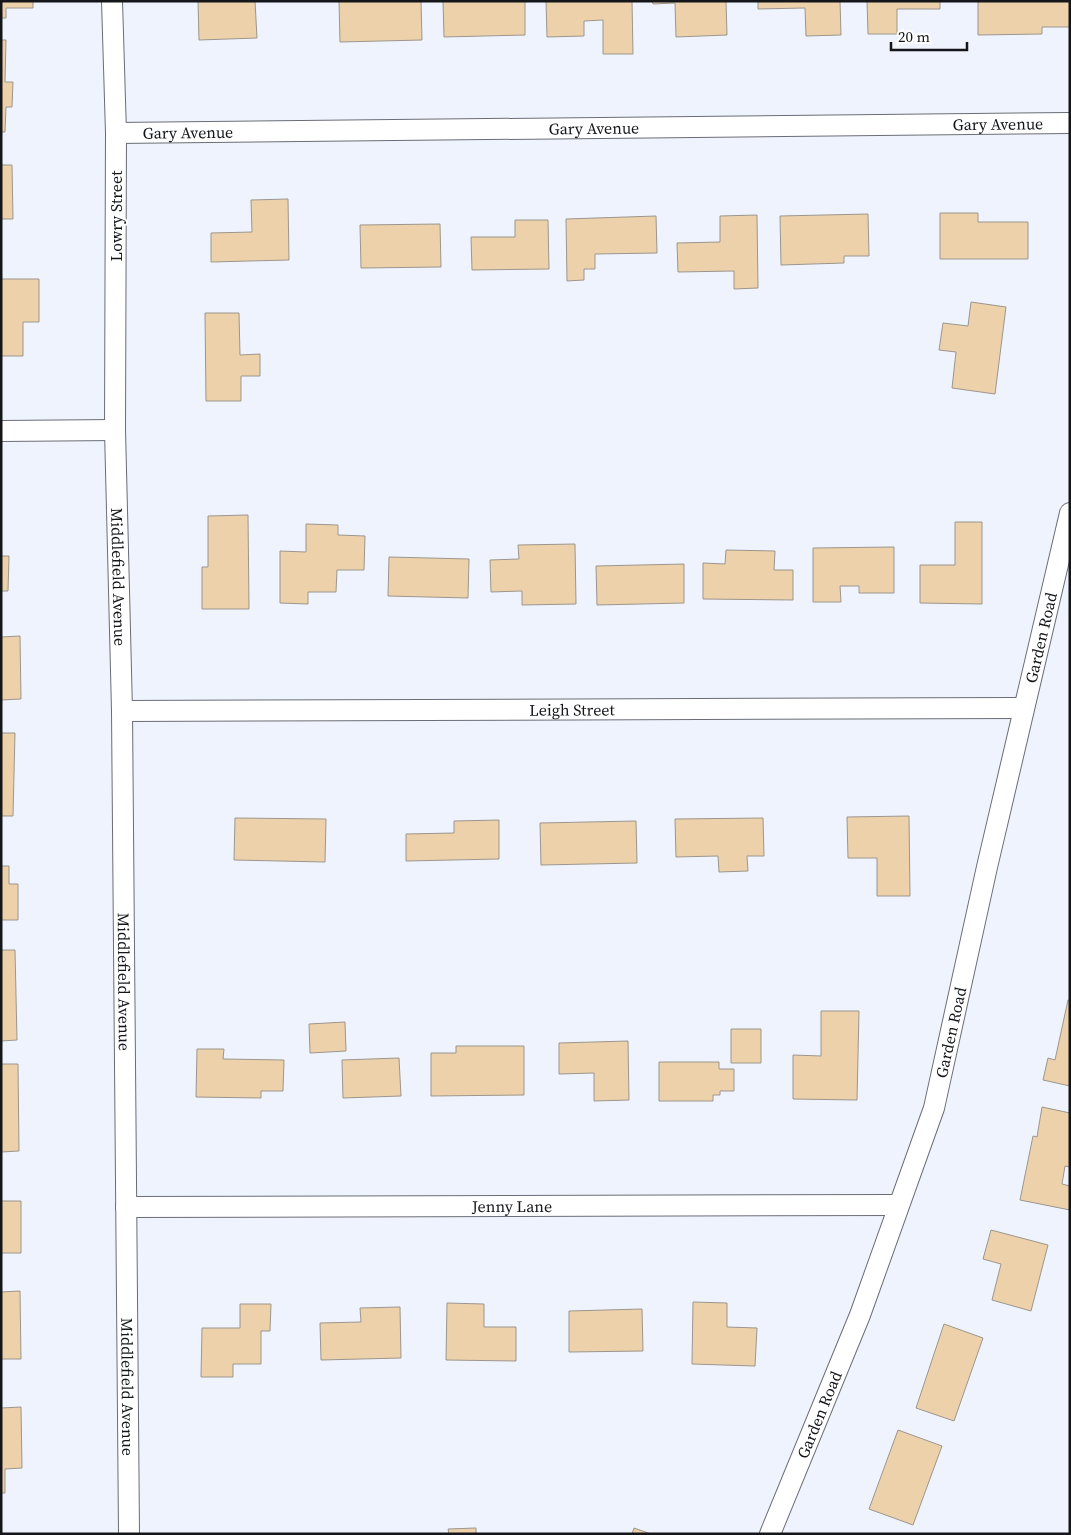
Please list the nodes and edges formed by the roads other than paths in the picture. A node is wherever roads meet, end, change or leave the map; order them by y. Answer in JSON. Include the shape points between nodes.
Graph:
{"nodes":[{"id":1,"x":112,"y":1,"type":"edge"},
{"id":2,"x":1070,"y":123,"type":"edge"},
{"id":3,"x":116,"y":133,"type":"junction"},
{"id":4,"x":116,"y":430,"type":"junction"},
{"id":5,"x":1,"y":431,"type":"edge"},
{"id":6,"x":1070,"y":513,"type":"edge"},
{"id":7,"x":1023,"y":708,"type":"junction"},
{"id":8,"x":122,"y":711,"type":"junction"},
{"id":9,"x":897,"y":1205,"type":"junction"},
{"id":10,"x":126,"y":1207,"type":"junction"},
{"id":11,"x":129,"y":1534,"type":"edge"},
{"id":12,"x":770,"y":1534,"type":"edge"}],
"edges":[{"from":1,"to":3,"type":"street","name":"Lowry Street"},
{"from":2,"to":3,"type":"street","name":"Gary Avenue"},
{"from":3,"to":4,"type":"street","name":"Lowry Street"},
{"from":4,"to":5,"type":"street"},
{"from":4,"to":8,"type":"street","name":"Middlefield Avenue"},
{"from":6,"to":7,"type":"street","name":"Garden Road"},
{"from":7,"to":8,"type":"street","name":"Leigh Street"},
{"from":7,"to":9,"type":"street","name":"Garden Road","via":[[934,1108]]},
{"from":8,"to":10,"type":"street","name":"Middlefield Avenue"},
{"from":9,"to":10,"type":"street","name":"Jenny Lane"},
{"from":9,"to":12,"type":"street","name":"Garden Road","via":[[860,1315]]},
{"from":10,"to":11,"type":"street","name":"Middlefield Avenue"}]}
